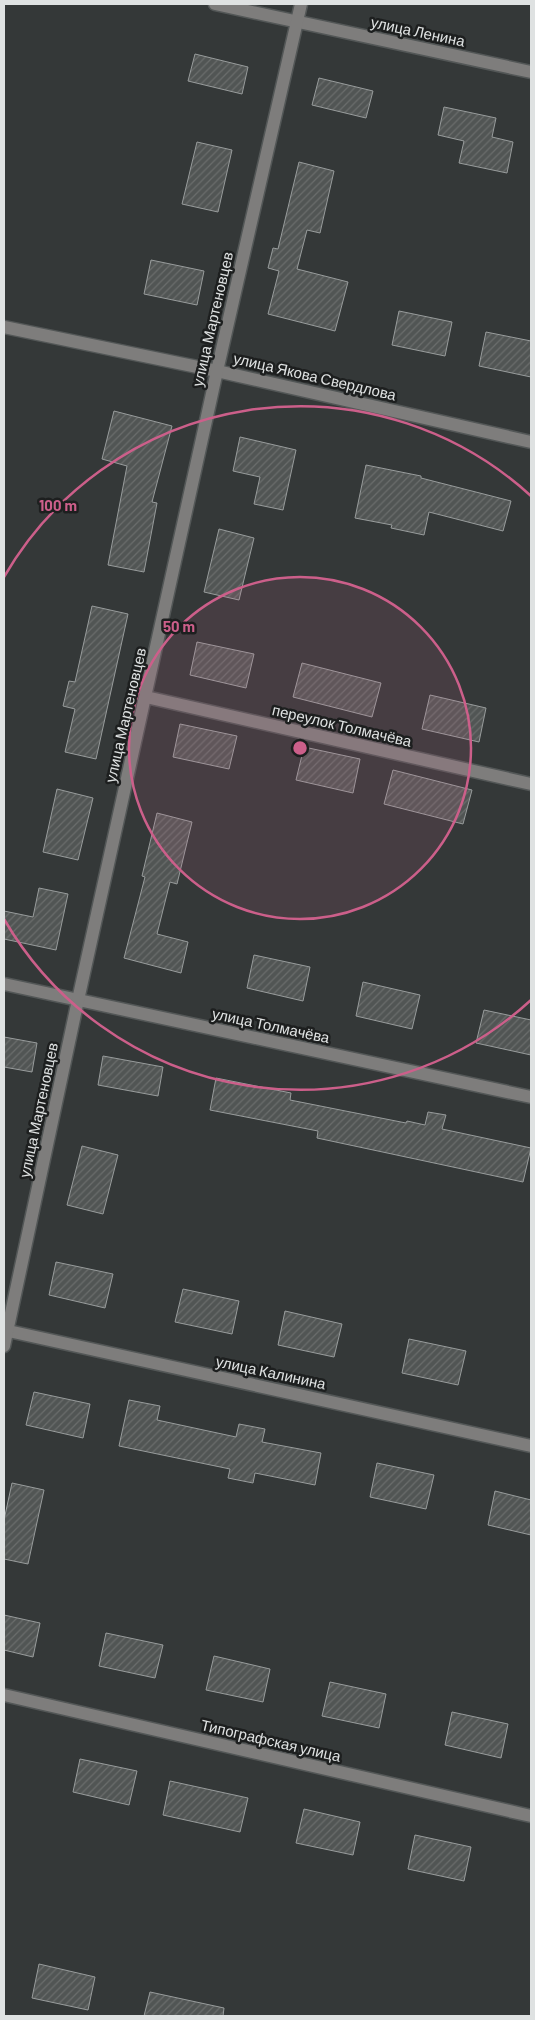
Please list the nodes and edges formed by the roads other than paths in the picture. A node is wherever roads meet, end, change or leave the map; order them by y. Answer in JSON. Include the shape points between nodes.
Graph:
{"nodes":[{"id":1,"x":215,"y":4,"type":"edge"},
{"id":2,"x":302,"y":4,"type":"edge"},
{"id":3,"x":297,"y":22,"type":"junction"},
{"id":4,"x":531,"y":72,"type":"edge"},
{"id":5,"x":4,"y":327,"type":"edge"},
{"id":6,"x":217,"y":371,"type":"junction"},
{"id":7,"x":531,"y":442,"type":"edge"},
{"id":8,"x":146,"y":697,"type":"junction"},
{"id":9,"x":531,"y":784,"type":"edge"},
{"id":10,"x":4,"y":984,"type":"edge"},
{"id":11,"x":78,"y":1000,"type":"junction"},
{"id":12,"x":531,"y":1097,"type":"edge"},
{"id":13,"x":6,"y":1330,"type":"edge"},
{"id":14,"x":4,"y":1346,"type":"edge"},
{"id":15,"x":531,"y":1446,"type":"edge"},
{"id":16,"x":4,"y":1695,"type":"edge"},
{"id":17,"x":531,"y":1816,"type":"edge"}],
"edges":[{"from":1,"to":3,"type":"street","name":"улица Ленина"},
{"from":2,"to":3,"type":"street","name":"улица Мартеновцев"},
{"from":3,"to":4,"type":"street","name":"улица Ленина"},
{"from":3,"to":6,"type":"street","name":"улица Мартеновцев"},
{"from":5,"to":6,"type":"street","name":"улица Якова Свердлова"},
{"from":6,"to":7,"type":"street","name":"улица Якова Свердлова"},
{"from":6,"to":8,"type":"street","name":"улица Мартеновцев"},
{"from":8,"to":9,"type":"street","name":"переулок Толмачёва"},
{"from":8,"to":11,"type":"street","name":"улица Мартеновцев"},
{"from":10,"to":11,"type":"street","name":"улица Толмачёва"},
{"from":11,"to":12,"type":"street","name":"улица Толмачёва"},
{"from":11,"to":13,"type":"street","name":"улица Мартеновцев"},
{"from":13,"to":14,"type":"street","name":"улица Мартеновцев"},
{"from":13,"to":15,"type":"street","name":"улица Калинина"},
{"from":16,"to":17,"type":"street","name":"Типографская улица"}]}
